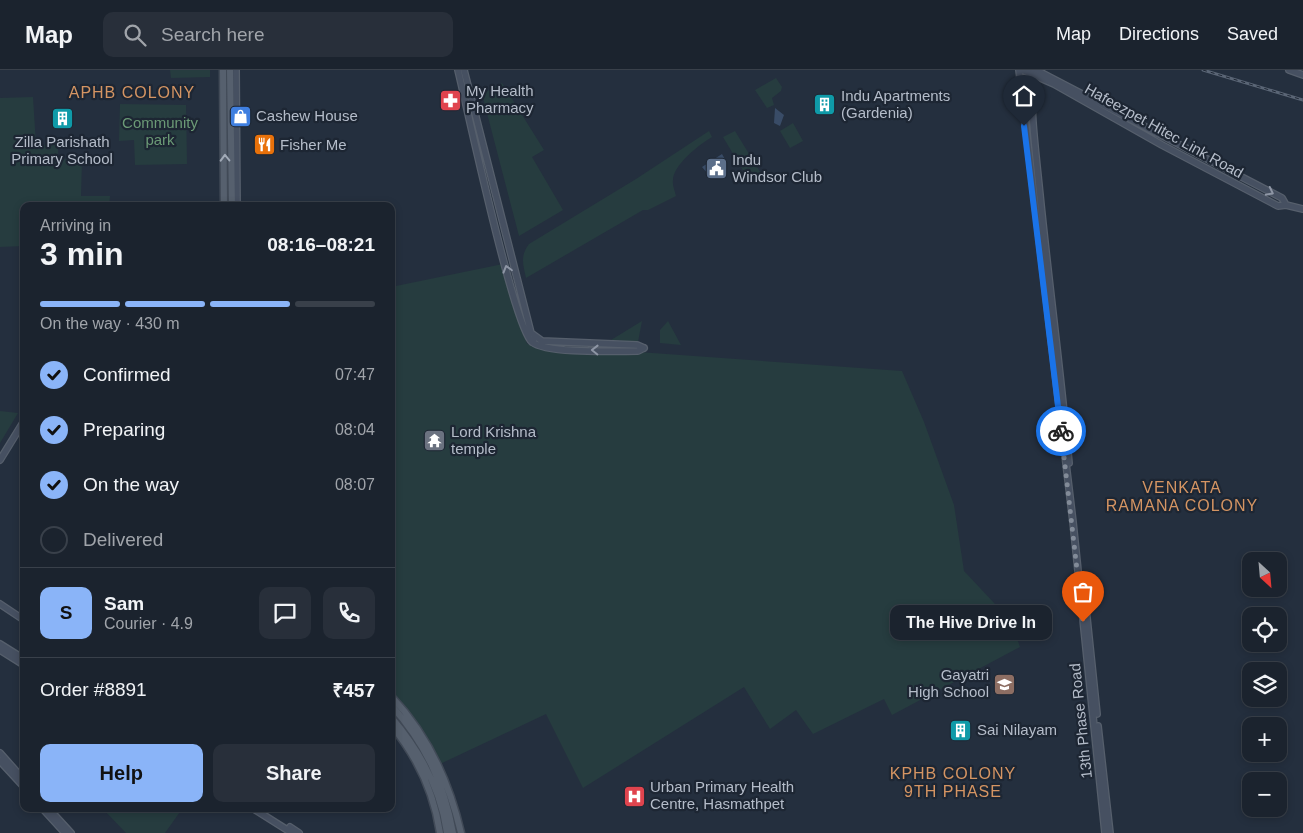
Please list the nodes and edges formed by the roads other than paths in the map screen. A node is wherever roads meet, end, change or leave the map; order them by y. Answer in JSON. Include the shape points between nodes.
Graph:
{"nodes":[{"id":1,"x":223,"y":70,"type":"edge"},
{"id":2,"x":230,"y":70,"type":"edge"},
{"id":3,"x":236,"y":70,"type":"edge"},
{"id":4,"x":458,"y":70,"type":"edge"},
{"id":5,"x":464,"y":70,"type":"edge"},
{"id":6,"x":1021,"y":70,"type":"edge"},
{"id":7,"x":1290,"y":70,"type":"edge"},
{"id":8,"x":1034,"y":71,"type":"edge"},
{"id":9,"x":1303,"y":75,"type":"edge"},
{"id":10,"x":1034,"y":125,"type":"junction"},
{"id":11,"x":1024,"y":126,"type":"junction"},
{"id":12,"x":224,"y":202,"type":"edge"},
{"id":13,"x":232,"y":202,"type":"edge"},
{"id":14,"x":237,"y":202,"type":"edge"},
{"id":15,"x":1303,"y":209,"type":"edge"},
{"id":16,"x":533,"y":340,"type":"junction"},
{"id":17,"x":20,"y":428,"type":"edge"},
{"id":18,"x":1066,"y":448,"type":"junction"},
{"id":19,"x":0,"y":460,"type":"edge"},
{"id":20,"x":0,"y":604,"type":"edge"},
{"id":21,"x":20,"y":617,"type":"edge"},
{"id":22,"x":0,"y":644,"type":"edge"},
{"id":23,"x":0,"y":650,"type":"edge"},
{"id":24,"x":20,"y":656,"type":"edge"},
{"id":25,"x":20,"y":662,"type":"edge"},
{"id":26,"x":395,"y":701,"type":"edge"},
{"id":27,"x":395,"y":710,"type":"edge"},
{"id":28,"x":395,"y":722,"type":"edge"},
{"id":29,"x":395,"y":730,"type":"edge"},
{"id":30,"x":0,"y":753,"type":"edge"},
{"id":31,"x":0,"y":760,"type":"edge"},
{"id":32,"x":20,"y":776,"type":"edge"},
{"id":33,"x":20,"y":782,"type":"edge"},
{"id":34,"x":1104,"y":802,"type":"junction"},
{"id":35,"x":46,"y":812,"type":"edge"},
{"id":36,"x":52,"y":812,"type":"edge"},
{"id":37,"x":259,"y":812,"type":"edge"},
{"id":38,"x":266,"y":812,"type":"edge"},
{"id":39,"x":65,"y":833,"type":"edge"},
{"id":40,"x":71,"y":833,"type":"edge"},
{"id":41,"x":292,"y":833,"type":"edge"},
{"id":42,"x":299,"y":833,"type":"edge"},
{"id":43,"x":440,"y":833,"type":"edge"},
{"id":44,"x":447,"y":833,"type":"edge"},
{"id":45,"x":453,"y":833,"type":"edge"},
{"id":46,"x":461,"y":833,"type":"edge"},
{"id":47,"x":1105,"y":833,"type":"edge"},
{"id":48,"x":1110,"y":833,"type":"edge"}],
"edges":[{"from":12,"to":1,"type":"main road","one_way":true},
{"from":2,"to":13,"type":"main road"},
{"from":3,"to":14,"type":"street"},
{"from":16,"to":4,"type":"street","one_way":true,"via":[[525,334],[502,252]]},
{"from":5,"to":16,"type":"street"},
{"from":6,"to":8,"type":"street","name":"Hafeezpet Hitec Link Road"},
{"from":6,"to":11,"type":"street","name":"13th Phase Road"},
{"from":7,"to":9,"type":"street"},
{"from":8,"to":10,"type":"street","name":"13th Phase Road"},
{"from":8,"to":15,"type":"street","name":"Hafeezpet Hitec Link Road","via":[[1278,206]]},
{"from":10,"to":11,"type":"street"},
{"from":10,"to":18,"type":"street","name":"13th Phase Road"},
{"from":11,"to":18,"type":"street","name":"13th Phase Road"},
{"from":16,"to":16,"type":"street","one_way":true,"via":[[637,345],[644,348],[638,351],[577,350],[541,347]]},
{"from":17,"to":19,"type":"street"},
{"from":18,"to":34,"type":"street","name":"13th Phase Road"},
{"from":20,"to":21,"type":"street"},
{"from":22,"to":24,"type":"street"},
{"from":23,"to":25,"type":"street"},
{"from":26,"to":46,"type":"main road","via":[[428,742],[448,787]]},
{"from":27,"to":45,"type":"main road","via":[[430,760],[444,794]]},
{"from":28,"to":44,"type":"main road","via":[[428,769],[438,793]]},
{"from":29,"to":43,"type":"main road","via":[[422,774],[435,807]]},
{"from":30,"to":32,"type":"street"},
{"from":31,"to":33,"type":"street"},
{"from":34,"to":47,"type":"street","name":"13th Phase Road"},
{"from":34,"to":48,"type":"street","name":"13th Phase Road"},
{"from":35,"to":39,"type":"street"},
{"from":36,"to":40,"type":"street"},
{"from":37,"to":41,"type":"street"},
{"from":38,"to":42,"type":"street"}]}
